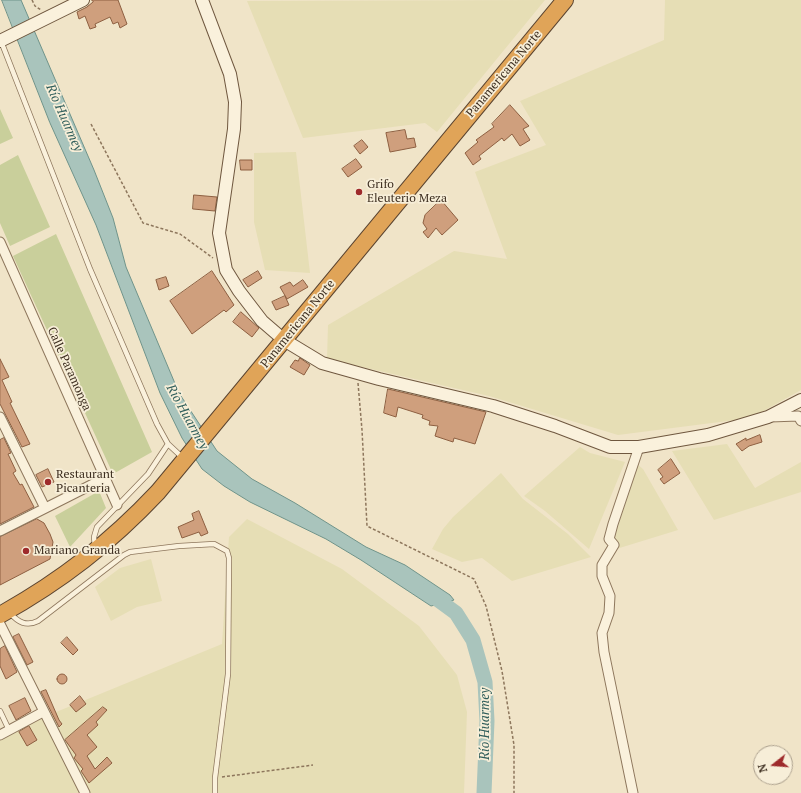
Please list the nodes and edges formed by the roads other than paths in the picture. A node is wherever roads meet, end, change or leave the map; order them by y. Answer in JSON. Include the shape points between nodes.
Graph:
{"nodes":[{"id":1,"x":83,"y":0,"type":"edge"},
{"id":2,"x":202,"y":0,"type":"edge"},
{"id":3,"x":565,"y":0,"type":"edge"},
{"id":4,"x":1,"y":40,"type":"edge"},
{"id":5,"x":0,"y":242,"type":"edge"},
{"id":6,"x":2,"y":255,"type":"edge"},
{"id":7,"x":284,"y":340,"type":"junction"},
{"id":8,"x":801,"y":400,"type":"edge"},
{"id":9,"x":0,"y":417,"type":"edge"},
{"id":10,"x":768,"y":417,"type":"junction"},
{"id":11,"x":801,"y":421,"type":"edge"},
{"id":12,"x":168,"y":444,"type":"junction"},
{"id":13,"x":639,"y":447,"type":"junction"},
{"id":14,"x":186,"y":461,"type":"junction"},
{"id":15,"x":105,"y":478,"type":"junction"},
{"id":16,"x":117,"y":505,"type":"junction"},
{"id":17,"x":45,"y":508,"type":"junction"},
{"id":18,"x":0,"y":531,"type":"edge"},
{"id":19,"x":95,"y":553,"type":"junction"},
{"id":20,"x":2,"y":616,"type":"edge"},
{"id":21,"x":0,"y":711,"type":"edge"},
{"id":22,"x":43,"y":712,"type":"junction"},
{"id":23,"x":9,"y":730,"type":"junction"},
{"id":24,"x":0,"y":735,"type":"edge"},
{"id":25,"x":85,"y":793,"type":"edge"},
{"id":26,"x":215,"y":793,"type":"edge"},
{"id":27,"x":633,"y":793,"type":"edge"}],
"edges":[{"from":1,"to":4,"type":"street"},
{"from":2,"to":7,"type":"street","via":[[230,74],[235,102],[234,129],[219,233],[226,270],[262,321]]},
{"from":3,"to":7,"type":"highway","name":"Panamericana Norte"},
{"from":4,"to":12,"type":"lane","via":[[90,269]]},
{"from":5,"to":6,"type":"street","name":"Calle Paramonga"},
{"from":6,"to":15,"type":"street","name":"Calle Paramonga"},
{"from":7,"to":13,"type":"street","via":[[322,363],[493,406],[610,447]]},
{"from":7,"to":14,"type":"highway","name":"Panamericana Norte"},
{"from":8,"to":10,"type":"street"},
{"from":9,"to":17,"type":"street"},
{"from":10,"to":11,"type":"street","via":[[798,416]]},
{"from":10,"to":13,"type":"street","via":[[708,435]]},
{"from":12,"to":14,"type":"lane"},
{"from":12,"to":16,"type":"lane","via":[[148,474]]},
{"from":13,"to":27,"type":"street","via":[[609,539],[614,545],[602,565],[602,576],[610,596],[602,634],[604,652]]},
{"from":14,"to":19,"type":"highway","name":"Panamericana Norte","via":[[144,508]]},
{"from":15,"to":16,"type":"street","name":"Calle Paramonga"},
{"from":15,"to":17,"type":"street"},
{"from":16,"to":19,"type":"lane","via":[[95,532]]},
{"from":17,"to":18,"type":"street"},
{"from":19,"to":20,"type":"highway","name":"Panamericana Norte","via":[[59,580]]},
{"from":20,"to":22,"type":"street"},
{"from":20,"to":26,"type":"lane","via":[[28,624],[38,621],[130,552],[179,546],[221,546],[227,551],[229,558],[228,674],[214,778]]},
{"from":21,"to":23,"type":"lane"},
{"from":22,"to":23,"type":"street"},
{"from":22,"to":25,"type":"street"},
{"from":23,"to":24,"type":"street"}]}
